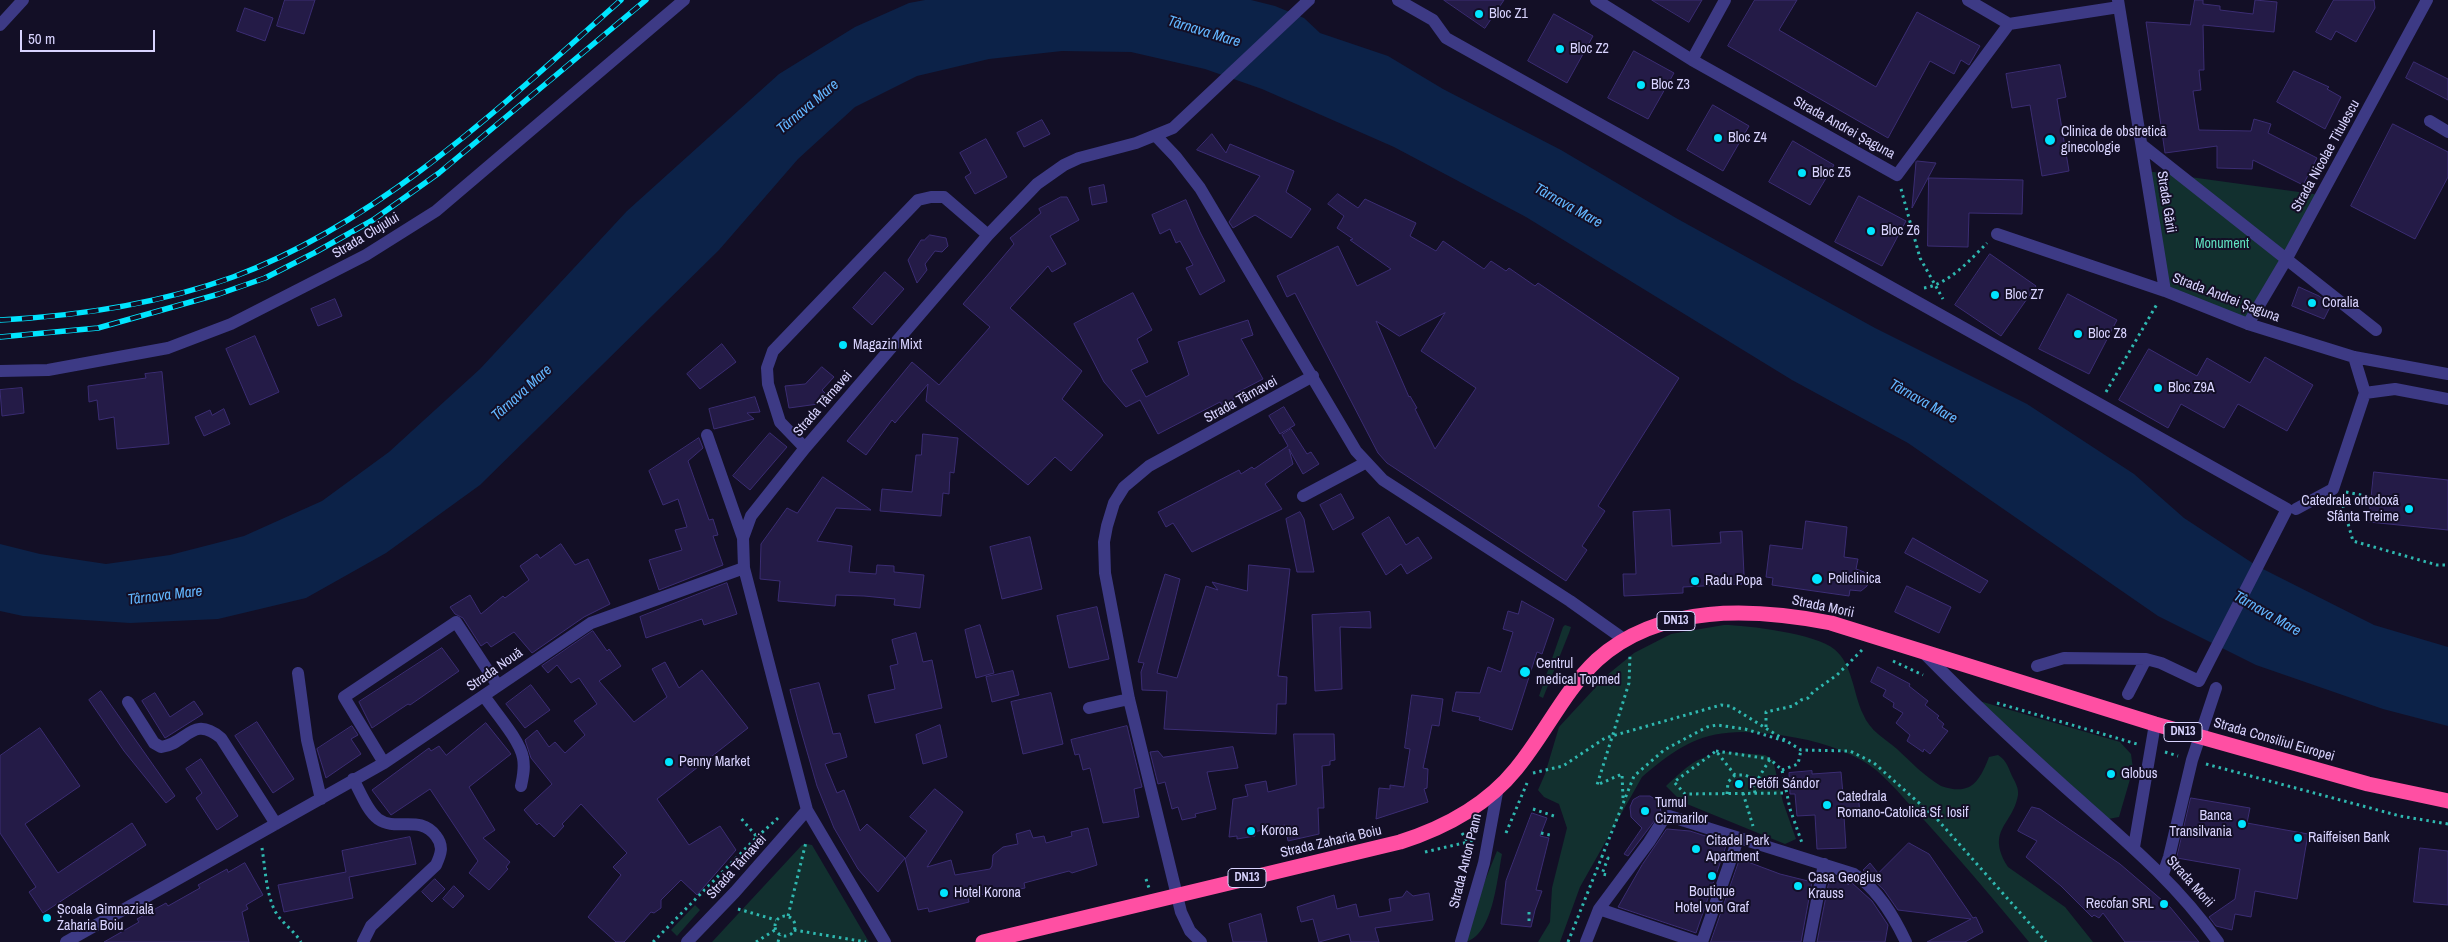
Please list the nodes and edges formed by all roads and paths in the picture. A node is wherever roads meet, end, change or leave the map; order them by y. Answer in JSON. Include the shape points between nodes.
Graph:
{"nodes":[{"id":1,"x":23,"y":0,"type":"edge"},
{"id":2,"x":684,"y":0,"type":"edge"},
{"id":3,"x":1309,"y":0,"type":"edge"},
{"id":4,"x":1398,"y":0,"type":"edge"},
{"id":5,"x":1596,"y":0,"type":"edge"},
{"id":6,"x":1724,"y":0,"type":"edge"},
{"id":7,"x":1968,"y":0,"type":"edge"},
{"id":8,"x":2427,"y":0,"type":"edge"},
{"id":9,"x":2118,"y":3,"type":"edge"},
{"id":10,"x":2009,"y":24,"type":"junction"},
{"id":11,"x":0,"y":25,"type":"edge"},
{"id":12,"x":1692,"y":60,"type":"junction"},
{"id":13,"x":2430,"y":121,"type":"dead end"},
{"id":14,"x":2448,"y":132,"type":"edge"},
{"id":15,"x":1156,"y":136,"type":"junction"},
{"id":16,"x":2142,"y":145,"type":"junction"},
{"id":17,"x":1897,"y":175,"type":"junction"},
{"id":18,"x":1997,"y":234,"type":"joint"},
{"id":19,"x":988,"y":235,"type":"junction"},
{"id":20,"x":2286,"y":260,"type":"junction"},
{"id":21,"x":1936,"y":286,"type":"junction"},
{"id":22,"x":2165,"y":291,"type":"junction"},
{"id":23,"x":1898,"y":292,"type":"junction"},
{"id":24,"x":1945,"y":302,"type":"dead end"},
{"id":25,"x":2248,"y":324,"type":"junction"},
{"id":26,"x":2376,"y":330,"type":"dead end"},
{"id":27,"x":2354,"y":357,"type":"junction"},
{"id":28,"x":0,"y":371,"type":"edge"},
{"id":29,"x":2448,"y":374,"type":"edge"},
{"id":30,"x":1313,"y":376,"type":"junction"},
{"id":31,"x":2364,"y":393,"type":"junction"},
{"id":32,"x":2448,"y":398,"type":"edge"},
{"id":33,"x":2100,"y":402,"type":"junction"},
{"id":34,"x":707,"y":435,"type":"dead end"},
{"id":35,"x":805,"y":448,"type":"junction"},
{"id":36,"x":1365,"y":463,"type":"junction"},
{"id":37,"x":2333,"y":489,"type":"junction"},
{"id":38,"x":1303,"y":496,"type":"dead end"},
{"id":39,"x":2371,"y":497,"type":"dead end"},
{"id":40,"x":2292,"y":509,"type":"junction"},
{"id":41,"x":743,"y":538,"type":"junction"},
{"id":42,"x":2448,"y":565,"type":"edge"},
{"id":43,"x":744,"y":568,"type":"junction"},
{"id":44,"x":1625,"y":640,"type":"junction"},
{"id":45,"x":1867,"y":641,"type":"junction"},
{"id":46,"x":1855,"y":645,"type":"dead end"},
{"id":47,"x":1922,"y":650,"type":"junction"},
{"id":48,"x":1638,"y":652,"type":"dead end"},
{"id":49,"x":1874,"y":652,"type":"dead end"},
{"id":50,"x":1630,"y":656,"type":"junction"},
{"id":51,"x":2146,"y":659,"type":"junction"},
{"id":52,"x":1892,"y":660,"type":"dead end"},
{"id":53,"x":1624,"y":661,"type":"dead end"},
{"id":54,"x":2037,"y":666,"type":"dead end"},
{"id":55,"x":298,"y":673,"type":"dead end"},
{"id":56,"x":1928,"y":677,"type":"dead end"},
{"id":57,"x":498,"y":686,"type":"junction"},
{"id":58,"x":2216,"y":688,"type":"dead end"},
{"id":59,"x":2128,"y":694,"type":"dead end"},
{"id":60,"x":484,"y":696,"type":"junction"},
{"id":61,"x":1129,"y":699,"type":"junction"},
{"id":62,"x":128,"y":702,"type":"dead end"},
{"id":63,"x":1992,"y":702,"type":"dead end"},
{"id":64,"x":1089,"y":708,"type":"dead end"},
{"id":65,"x":2155,"y":724,"type":"junction"},
{"id":66,"x":1766,"y":728,"type":"junction"},
{"id":67,"x":1612,"y":736,"type":"junction"},
{"id":68,"x":2200,"y":736,"type":"junction"},
{"id":69,"x":1789,"y":742,"type":"junction"},
{"id":70,"x":2151,"y":748,"type":"junction"},
{"id":71,"x":1801,"y":750,"type":"junction"},
{"id":72,"x":1716,"y":751,"type":"junction"},
{"id":73,"x":1770,"y":759,"type":"junction"},
{"id":74,"x":2192,"y":760,"type":"junction"},
{"id":75,"x":384,"y":763,"type":"junction"},
{"id":76,"x":1536,"y":765,"type":"dead end"},
{"id":77,"x":1782,"y":770,"type":"junction"},
{"id":78,"x":1523,"y":771,"type":"junction"},
{"id":79,"x":1735,"y":775,"type":"junction"},
{"id":80,"x":353,"y":779,"type":"junction"},
{"id":81,"x":1754,"y":785,"type":"junction"},
{"id":82,"x":521,"y":786,"type":"dead end"},
{"id":83,"x":1498,"y":787,"type":"junction"},
{"id":84,"x":1743,"y":793,"type":"junction"},
{"id":85,"x":1755,"y":793,"type":"junction"},
{"id":86,"x":1786,"y":793,"type":"junction"},
{"id":87,"x":1727,"y":794,"type":"junction"},
{"id":88,"x":321,"y":798,"type":"junction"},
{"id":89,"x":2448,"y":801,"type":"edge"},
{"id":90,"x":1623,"y":802,"type":"junction"},
{"id":91,"x":1533,"y":809,"type":"dead end"},
{"id":92,"x":807,"y":810,"type":"junction"},
{"id":93,"x":739,"y":816,"type":"dead end"},
{"id":94,"x":1553,"y":818,"type":"dead end"},
{"id":95,"x":796,"y":823,"type":"junction"},
{"id":96,"x":276,"y":824,"type":"junction"},
{"id":97,"x":2448,"y":824,"type":"edge"},
{"id":98,"x":260,"y":832,"type":"junction"},
{"id":99,"x":1506,"y":833,"type":"dead end"},
{"id":100,"x":1541,"y":833,"type":"dead end"},
{"id":101,"x":1550,"y":835,"type":"dead end"},
{"id":102,"x":1738,"y":839,"type":"junction"},
{"id":103,"x":1758,"y":846,"type":"junction"},
{"id":104,"x":2134,"y":847,"type":"junction"},
{"id":105,"x":1808,"y":860,"type":"junction"},
{"id":106,"x":1824,"y":864,"type":"junction"},
{"id":107,"x":2163,"y":874,"type":"junction"},
{"id":108,"x":1176,"y":895,"type":"junction"},
{"id":109,"x":724,"y":904,"type":"junction"},
{"id":110,"x":1599,"y":908,"type":"junction"},
{"id":111,"x":1529,"y":910,"type":"dead end"},
{"id":112,"x":788,"y":916,"type":"junction"},
{"id":113,"x":776,"y":920,"type":"junction"},
{"id":114,"x":1529,"y":921,"type":"dead end"},
{"id":115,"x":775,"y":930,"type":"junction"},
{"id":116,"x":794,"y":930,"type":"junction"},
{"id":117,"x":780,"y":935,"type":"junction"},
{"id":118,"x":1901,"y":939,"type":"edge"},
{"id":119,"x":66,"y":942,"type":"edge"},
{"id":120,"x":301,"y":942,"type":"edge"},
{"id":121,"x":364,"y":942,"type":"edge"},
{"id":122,"x":654,"y":942,"type":"edge"},
{"id":123,"x":687,"y":942,"type":"edge"},
{"id":124,"x":756,"y":942,"type":"edge"},
{"id":125,"x":778,"y":942,"type":"edge"},
{"id":126,"x":866,"y":942,"type":"edge"},
{"id":127,"x":885,"y":942,"type":"edge"},
{"id":128,"x":984,"y":942,"type":"edge"},
{"id":129,"x":1201,"y":942,"type":"edge"},
{"id":130,"x":1461,"y":942,"type":"edge"},
{"id":131,"x":1568,"y":942,"type":"edge"},
{"id":132,"x":1586,"y":942,"type":"edge"},
{"id":133,"x":1698,"y":942,"type":"edge"},
{"id":134,"x":1702,"y":942,"type":"edge"},
{"id":135,"x":1809,"y":942,"type":"edge"},
{"id":136,"x":2046,"y":942,"type":"edge"},
{"id":137,"x":2218,"y":942,"type":"edge"}],
"edges":[{"from":1,"to":11,"type":"street"},
{"from":2,"to":28,"type":"street","name":"Strada Clujului","via":[[436,211],[366,255],[231,324],[168,348],[48,370]]},
{"from":3,"to":15,"type":"street","name":"Strada Târnavei","via":[[1173,128]]},
{"from":4,"to":23,"type":"street","via":[[1433,20],[1446,38]]},
{"from":5,"to":12,"type":"street","name":"Strada Andrei Șaguna"},
{"from":6,"to":12,"type":"street"},
{"from":7,"to":10,"type":"street"},
{"from":8,"to":20,"type":"street","name":"Strada Nicolae Titulescu"},
{"from":9,"to":10,"type":"street"},
{"from":9,"to":16,"type":"street","name":"Strada Gării"},
{"from":10,"to":17,"type":"street","name":"Strada Andrei Șaguna"},
{"from":12,"to":17,"type":"street","name":"Strada Andrei Șaguna"},
{"from":13,"to":14,"type":"street"},
{"from":15,"to":19,"type":"street","name":"Strada Târnavei","via":[[1064,164],[1037,184]]},
{"from":15,"to":30,"type":"street","via":[[1200,188]]},
{"from":16,"to":20,"type":"street"},
{"from":16,"to":22,"type":"street","name":"Strada Gării"},
{"from":17,"to":21,"type":"path","via":[[1920,258]]},
{"from":18,"to":21,"type":"path"},
{"from":18,"to":22,"type":"street","name":"Strada Andrei Șaguna"},
{"from":19,"to":35,"type":"street","name":"Strada Târnavei"},
{"from":19,"to":35,"type":"street","via":[[944,197],[918,200],[773,351],[767,368],[768,384],[780,422]]},
{"from":20,"to":25,"type":"street","name":"Strada Nicolae Titulescu"},
{"from":20,"to":26,"type":"street"},
{"from":21,"to":23,"type":"path"},
{"from":21,"to":24,"type":"path"},
{"from":22,"to":25,"type":"street","name":"Strada Andrei Șaguna"},
{"from":22,"to":33,"type":"path"},
{"from":23,"to":33,"type":"street"},
{"from":25,"to":27,"type":"street","name":"Strada Andrei Șaguna"},
{"from":27,"to":29,"type":"street","name":"Strada Andrei Șaguna"},
{"from":27,"to":31,"type":"street"},
{"from":30,"to":36,"type":"street"},
{"from":30,"to":61,"type":"street","name":"Strada Târnavei","via":[[1149,466],[1124,487],[1114,503],[1104,542],[1105,573]]},
{"from":31,"to":32,"type":"street","via":[[2395,389]]},
{"from":31,"to":37,"type":"street"},
{"from":33,"to":40,"type":"street"},
{"from":34,"to":41,"type":"street"},
{"from":35,"to":41,"type":"street","name":"Strada Târnavei","via":[[751,516]]},
{"from":36,"to":38,"type":"street"},
{"from":36,"to":44,"type":"street","via":[[1383,480]]},
{"from":37,"to":39,"type":"path"},
{"from":37,"to":40,"type":"street"},
{"from":37,"to":42,"type":"path","via":[[2343,502],[2353,541],[2437,565]]},
{"from":40,"to":51,"type":"street","via":[[2199,681]]},
{"from":41,"to":43,"type":"street","name":"Strada Târnavei"},
{"from":43,"to":57,"type":"street","name":"Strada Nouă","via":[[601,618]]},
{"from":43,"to":92,"type":"street","name":"Strada Târnavei"},
{"from":44,"to":45,"type":"highway","name":"Strada Morii","number":"DN13","via":[[1675,621],[1751,612],[1808,619]]},
{"from":44,"to":50,"type":"path"},
{"from":44,"to":78,"type":"highway","name":"Strada Morii","number":"DN13","via":[[1583,676]]},
{"from":45,"to":46,"type":"path"},
{"from":45,"to":47,"type":"highway","name":"Strada Morii","number":"DN13"},
{"from":45,"to":49,"type":"path"},
{"from":45,"to":66,"type":"path","via":[[1837,675],[1808,698],[1793,706],[1766,712]]},
{"from":47,"to":65,"type":"highway","name":"Strada Consiliul Europei","number":"DN13"},
{"from":47,"to":104,"type":"street","name":"Strada Morii","via":[[2016,744]]},
{"from":48,"to":50,"type":"path"},
{"from":50,"to":53,"type":"path"},
{"from":50,"to":67,"type":"path","via":[[1629,683]]},
{"from":51,"to":54,"type":"street","via":[[2064,658]]},
{"from":51,"to":59,"type":"street"},
{"from":52,"to":56,"type":"path"},
{"from":55,"to":88,"type":"street","via":[[307,740]]},
{"from":57,"to":60,"type":"street","name":"Strada Nouă"},
{"from":57,"to":75,"type":"street","via":[[456,622],[344,697]]},
{"from":58,"to":68,"type":"street"},
{"from":60,"to":75,"type":"street","name":"Strada Nouă"},
{"from":60,"to":82,"type":"street","via":[[519,746],[524,769]]},
{"from":61,"to":64,"type":"street"},
{"from":61,"to":108,"type":"street","name":"Strada Târnavei"},
{"from":62,"to":96,"type":"street","via":[[154,743],[161,747],[170,746],[189,732],[202,728],[212,730],[221,738]]},
{"from":63,"to":70,"type":"path"},
{"from":65,"to":68,"type":"highway","name":"Strada Consiliul Europei","number":"DN13"},
{"from":65,"to":70,"type":"street"},
{"from":66,"to":67,"type":"path","via":[[1738,709],[1721,705]]},
{"from":66,"to":69,"type":"path"},
{"from":67,"to":78,"type":"path","via":[[1563,766],[1552,770]]},
{"from":67,"to":90,"type":"path","via":[[1597,785],[1622,774]]},
{"from":68,"to":74,"type":"street"},
{"from":68,"to":89,"type":"highway","name":"Strada Consiliul Europei","number":"DN13","via":[[2368,784]]},
{"from":69,"to":71,"type":"path"},
{"from":69,"to":90,"type":"path","via":[[1745,729],[1708,727],[1664,750],[1634,776]]},
{"from":70,"to":74,"type":"path"},
{"from":70,"to":104,"type":"street"},
{"from":71,"to":77,"type":"path","via":[[1798,764]]},
{"from":71,"to":136,"type":"path","via":[[1850,751],[1874,763],[1937,820]]},
{"from":72,"to":73,"type":"path"},
{"from":72,"to":79,"type":"path"},
{"from":72,"to":87,"type":"path","via":[[1674,782],[1686,794]]},
{"from":73,"to":77,"type":"path"},
{"from":73,"to":81,"type":"path"},
{"from":74,"to":97,"type":"path","via":[[2400,816]]},
{"from":74,"to":107,"type":"street"},
{"from":75,"to":80,"type":"street","name":"Strada Nouă"},
{"from":76,"to":78,"type":"path"},
{"from":77,"to":86,"type":"path"},
{"from":78,"to":83,"type":"highway","name":"Strada Morii","number":"DN13"},
{"from":78,"to":99,"type":"path"},
{"from":79,"to":81,"type":"path","via":[[1752,778]]},
{"from":79,"to":87,"type":"path","via":[[1728,782]]},
{"from":80,"to":88,"type":"street","name":"Strada Nouă"},
{"from":80,"to":121,"type":"street","via":[[377,818],[385,823],[421,824],[440,842],[442,854],[436,865],[371,926]]},
{"from":81,"to":85,"type":"path"},
{"from":83,"to":108,"type":"highway","name":"Strada Zaharia Boiu","number":"DN13","via":[[1453,821],[1423,834]]},
{"from":83,"to":130,"type":"street","name":"Strada Anton Pann","via":[[1484,863]]},
{"from":84,"to":85,"type":"path"},
{"from":84,"to":87,"type":"path"},
{"from":84,"to":103,"type":"path"},
{"from":85,"to":86,"type":"path"},
{"from":86,"to":105,"type":"path"},
{"from":88,"to":96,"type":"street","name":"Strada Nouă"},
{"from":90,"to":131,"type":"path"},
{"from":91,"to":94,"type":"path"},
{"from":92,"to":95,"type":"street","name":"Strada Târnavei"},
{"from":92,"to":127,"type":"street","name":"Strada Târnavei"},
{"from":93,"to":122,"type":"path","via":[[757,837]]},
{"from":95,"to":109,"type":"street","name":"Strada Târnavei"},
{"from":95,"to":112,"type":"path","via":[[807,844]]},
{"from":96,"to":98,"type":"street","name":"Strada Nouă"},
{"from":98,"to":119,"type":"street","name":"Strada Nouă"},
{"from":98,"to":120,"type":"path","via":[[274,909]]},
{"from":100,"to":101,"type":"path"},
{"from":102,"to":103,"type":"street"},
{"from":102,"to":110,"type":"street","via":[[1669,816]]},
{"from":102,"to":134,"type":"street"},
{"from":103,"to":105,"type":"street"},
{"from":104,"to":107,"type":"street","name":"Strada Morii"},
{"from":105,"to":106,"type":"street"},
{"from":106,"to":118,"type":"street","via":[[1854,874],[1870,886]]},
{"from":106,"to":135,"type":"street"},
{"from":107,"to":137,"type":"street","name":"Strada Morii"},
{"from":108,"to":128,"type":"highway","name":"Strada Zaharia Boiu","number":"DN13"},
{"from":108,"to":129,"type":"street","name":"Strada Târnavei","via":[[1185,923]]},
{"from":109,"to":113,"type":"path"},
{"from":109,"to":123,"type":"street","name":"Strada Târnavei"},
{"from":110,"to":132,"type":"street"},
{"from":110,"to":133,"type":"street"},
{"from":111,"to":114,"type":"path"},
{"from":112,"to":113,"type":"path"},
{"from":112,"to":116,"type":"path","via":[[793,920]]},
{"from":113,"to":115,"type":"path"},
{"from":115,"to":117,"type":"path"},
{"from":115,"to":124,"type":"path"},
{"from":116,"to":117,"type":"path","via":[[790,935]]},
{"from":116,"to":126,"type":"path"},
{"from":117,"to":125,"type":"path"}]}
